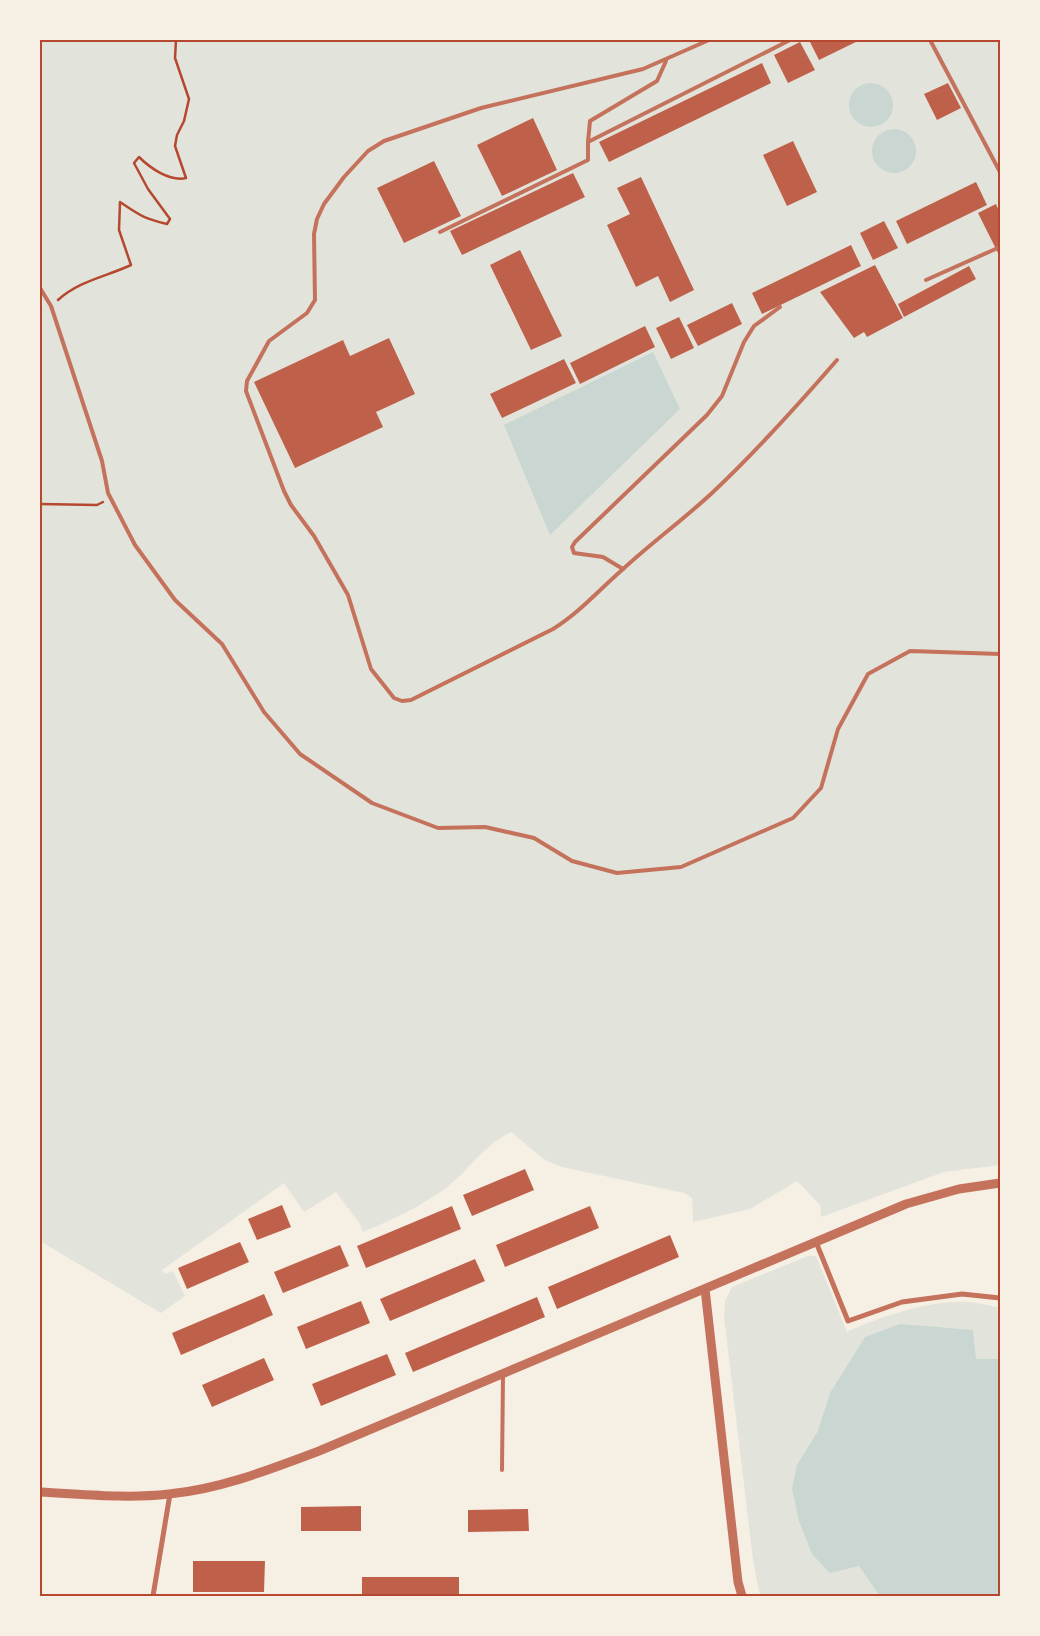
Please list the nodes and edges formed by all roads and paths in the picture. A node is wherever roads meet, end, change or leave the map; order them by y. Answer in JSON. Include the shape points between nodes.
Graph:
{"nodes":[{"id":1,"x":176,"y":40,"type":"edge"},
{"id":2,"x":709,"y":40,"type":"edge"},
{"id":3,"x":790,"y":40,"type":"edge"},
{"id":4,"x":930,"y":40,"type":"edge"},
{"id":5,"x":666,"y":61,"type":"junction"},
{"id":6,"x":588,"y":142,"type":"junction"},
{"id":7,"x":1000,"y":172,"type":"edge"},
{"id":8,"x":440,"y":232,"type":"dead end"},
{"id":9,"x":1000,"y":246,"type":"edge"},
{"id":10,"x":926,"y":280,"type":"dead end"},
{"id":11,"x":40,"y":288,"type":"edge"},
{"id":12,"x":51,"y":306,"type":"junction"},
{"id":13,"x":780,"y":307,"type":"dead end"},
{"id":14,"x":837,"y":360,"type":"dead end"},
{"id":15,"x":111,"y":499,"type":"junction"},
{"id":16,"x":40,"y":504,"type":"edge"},
{"id":17,"x":623,"y":569,"type":"junction"},
{"id":18,"x":1000,"y":654,"type":"edge"},
{"id":19,"x":1000,"y":1183,"type":"edge"},
{"id":20,"x":816,"y":1242,"type":"junction"},
{"id":21,"x":705,"y":1289,"type":"junction"},
{"id":22,"x":1000,"y":1298,"type":"edge"},
{"id":23,"x":503,"y":1374,"type":"junction"},
{"id":24,"x":502,"y":1470,"type":"dead end"},
{"id":25,"x":40,"y":1492,"type":"edge"},
{"id":26,"x":170,"y":1494,"type":"junction"},
{"id":27,"x":154,"y":1596,"type":"edge"},
{"id":28,"x":742,"y":1596,"type":"edge"}],
"edges":[{"from":1,"to":12,"type":"path","via":[[175,58],[189,99],[175,146],[186,178],[151,169],[139,158],[134,163],[170,219],[168,224],[137,216],[120,202],[119,230],[131,265],[85,281]]},
{"from":2,"to":5,"type":"lane"},
{"from":3,"to":6,"type":"lane"},
{"from":4,"to":7,"type":"lane"},
{"from":5,"to":6,"type":"lane","via":[[657,81],[590,121]]},
{"from":5,"to":17,"type":"lane","via":[[643,70],[480,108],[384,141],[368,151],[344,177],[317,219],[314,234],[315,300],[307,313],[269,341],[247,381],[246,391],[288,498],[348,595],[371,669],[394,698],[411,700],[553,629],[570,618]]},
{"from":6,"to":8,"type":"lane","via":[[588,160]]},
{"from":9,"to":10,"type":"lane"},
{"from":11,"to":12,"type":"lane"},
{"from":12,"to":15,"type":"lane","via":[[102,461]]},
{"from":13,"to":17,"type":"lane","via":[[754,326],[722,396],[707,415],[572,548],[574,553],[603,557]]},
{"from":14,"to":17,"type":"lane","via":[[737,469]]},
{"from":15,"to":16,"type":"path","via":[[97,504]]},
{"from":15,"to":18,"type":"lane","via":[[135,545],[175,600],[222,644],[264,712],[300,754],[372,803],[438,828],[485,827],[534,838],[572,861],[617,873],[681,866],[792,818],[821,788],[838,729],[868,674],[910,651]]},
{"from":19,"to":20,"type":"street","via":[[923,1198]]},
{"from":20,"to":21,"type":"street"},
{"from":20,"to":22,"type":"street","via":[[848,1321],[902,1302],[962,1294]]},
{"from":21,"to":23,"type":"street"},
{"from":21,"to":28,"type":"street"},
{"from":23,"to":24,"type":"lane"},
{"from":23,"to":26,"type":"street","via":[[293,1460],[209,1487]]},
{"from":25,"to":26,"type":"street","via":[[131,1496]]},
{"from":26,"to":27,"type":"street"}]}
